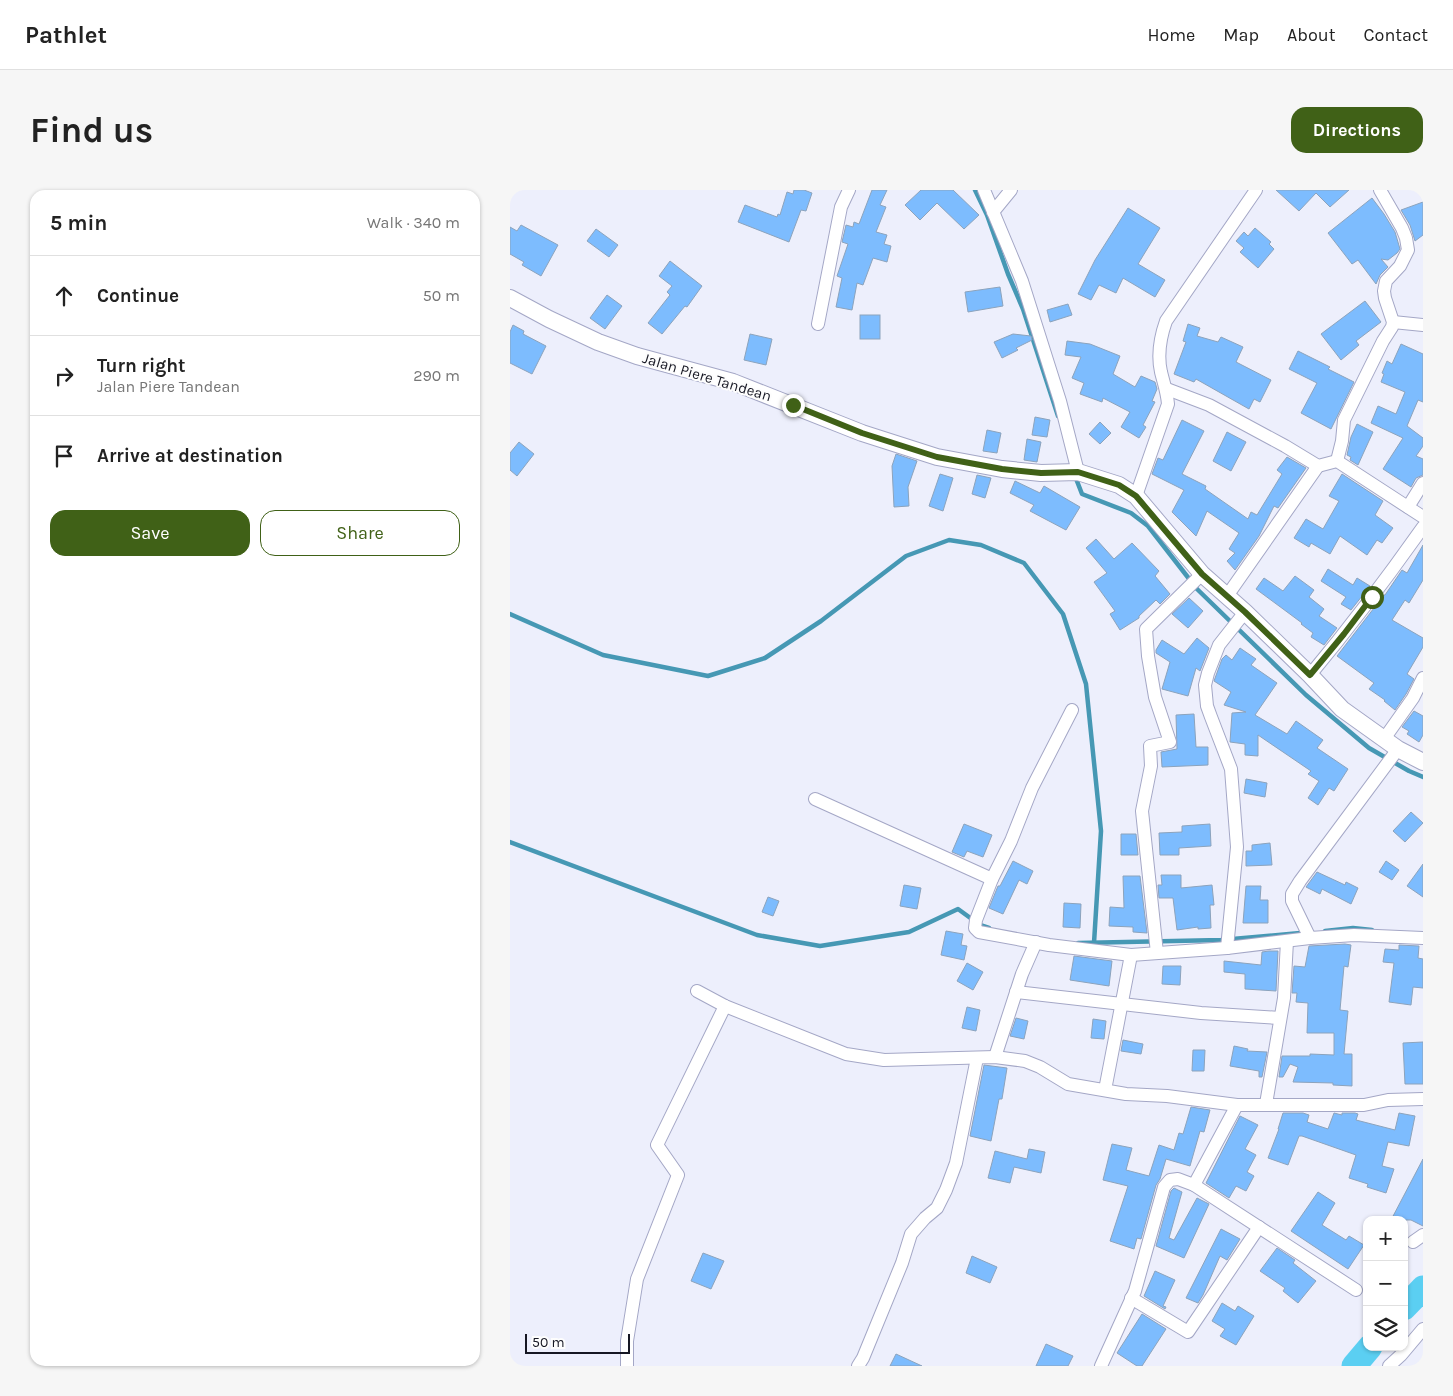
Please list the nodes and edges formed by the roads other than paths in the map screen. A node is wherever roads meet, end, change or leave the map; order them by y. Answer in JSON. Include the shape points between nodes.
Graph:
{"nodes":[{"id":1,"x":849,"y":190,"type":"edge"},
{"id":2,"x":984,"y":190,"type":"edge"},
{"id":3,"x":1011,"y":190,"type":"edge"},
{"id":4,"x":1256,"y":190,"type":"edge"},
{"id":5,"x":1380,"y":190,"type":"edge"},
{"id":6,"x":993,"y":212,"type":"junction"},
{"id":7,"x":510,"y":298,"type":"edge"},
{"id":8,"x":1393,"y":322,"type":"junction"},
{"id":9,"x":818,"y":324,"type":"dead end"},
{"id":10,"x":1423,"y":325,"type":"edge"},
{"id":11,"x":1167,"y":389,"type":"junction"},
{"id":12,"x":1337,"y":461,"type":"junction"},
{"id":13,"x":1318,"y":466,"type":"junction"},
{"id":14,"x":1071,"y":472,"type":"junction"},
{"id":15,"x":1423,"y":483,"type":"edge"},
{"id":16,"x":1136,"y":496,"type":"junction"},
{"id":17,"x":1408,"y":506,"type":"junction"},
{"id":18,"x":1423,"y":517,"type":"edge"},
{"id":19,"x":1423,"y":527,"type":"edge"},
{"id":20,"x":1202,"y":574,"type":"junction"},
{"id":21,"x":1227,"y":596,"type":"junction"},
{"id":22,"x":1242,"y":615,"type":"junction"},
{"id":23,"x":1310,"y":675,"type":"junction"},
{"id":24,"x":1423,"y":678,"type":"edge"},
{"id":25,"x":1072,"y":710,"type":"dead end"},
{"id":26,"x":1384,"y":739,"type":"junction"},
{"id":27,"x":1396,"y":751,"type":"junction"},
{"id":28,"x":1423,"y":762,"type":"edge"},
{"id":29,"x":816,"y":800,"type":"dead end"},
{"id":30,"x":992,"y":879,"type":"junction"},
{"id":31,"x":1310,"y":938,"type":"junction"},
{"id":32,"x":1423,"y":938,"type":"edge"},
{"id":33,"x":1287,"y":941,"type":"junction"},
{"id":34,"x":1036,"y":942,"type":"junction"},
{"id":35,"x":1228,"y":948,"type":"junction"},
{"id":36,"x":1157,"y":954,"type":"junction"},
{"id":37,"x":1131,"y":955,"type":"junction"},
{"id":38,"x":697,"y":991,"type":"dead end"},
{"id":39,"x":1016,"y":992,"type":"junction"},
{"id":40,"x":1122,"y":1004,"type":"junction"},
{"id":41,"x":725,"y":1006,"type":"junction"},
{"id":42,"x":1280,"y":1018,"type":"junction"},
{"id":43,"x":977,"y":1058,"type":"junction"},
{"id":44,"x":995,"y":1058,"type":"junction"},
{"id":45,"x":1105,"y":1090,"type":"junction"},
{"id":46,"x":1423,"y":1099,"type":"edge"},
{"id":47,"x":1266,"y":1104,"type":"junction"},
{"id":48,"x":1237,"y":1105,"type":"junction"},
{"id":49,"x":1194,"y":1185,"type":"junction"},
{"id":50,"x":1259,"y":1227,"type":"junction"},
{"id":51,"x":1356,"y":1290,"type":"dead end"},
{"id":52,"x":1131,"y":1298,"type":"junction"},
{"id":53,"x":1423,"y":1329,"type":"edge"},
{"id":54,"x":627,"y":1366,"type":"edge"},
{"id":55,"x":858,"y":1366,"type":"edge"},
{"id":56,"x":1101,"y":1366,"type":"edge"},
{"id":57,"x":1390,"y":1366,"type":"edge"}],
"edges":[{"from":1,"to":9,"type":"street","via":[[841,207]]},
{"from":2,"to":6,"type":"street"},
{"from":3,"to":6,"type":"street"},
{"from":4,"to":11,"type":"street","via":[[1166,321],[1160,340],[1159,360]]},
{"from":5,"to":8,"type":"street","via":[[1402,228],[1408,246],[1405,258],[1386,281],[1384,291]]},
{"from":6,"to":14,"type":"street","via":[[1022,281],[1060,401]]},
{"from":7,"to":14,"type":"street","name":"Jalan Piere Tandean","via":[[598,342],[733,382],[862,433],[937,457],[1002,469]]},
{"from":8,"to":10,"type":"street"},
{"from":8,"to":12,"type":"street","via":[[1344,420]]},
{"from":11,"to":13,"type":"street","via":[[1209,405]]},
{"from":11,"to":16,"type":"street","via":[[1168,404]]},
{"from":12,"to":13,"type":"street"},
{"from":12,"to":17,"type":"street"},
{"from":13,"to":21,"type":"street"},
{"from":14,"to":16,"type":"street","name":"Jalan Piere Tandean","via":[[1119,485]]},
{"from":15,"to":17,"type":"street"},
{"from":16,"to":20,"type":"street","name":"Jalan Piere Tandean"},
{"from":17,"to":18,"type":"street"},
{"from":19,"to":23,"type":"street"},
{"from":20,"to":21,"type":"street","name":"Jalan Piere Tandean"},
{"from":20,"to":36,"type":"street","via":[[1146,629],[1154,697],[1170,742],[1150,746],[1151,766],[1142,811]]},
{"from":21,"to":22,"type":"street","name":"Jalan Piere Tandean"},
{"from":22,"to":23,"type":"street","name":"Jalan Piere Tandean"},
{"from":22,"to":35,"type":"street","via":[[1213,658],[1205,686],[1211,717],[1231,769],[1236,847]]},
{"from":23,"to":26,"type":"street","name":"Jalan Piere Tandean","via":[[1342,709]]},
{"from":24,"to":26,"type":"street","via":[[1414,698]]},
{"from":25,"to":30,"type":"street","via":[[1032,788]]},
{"from":26,"to":27,"type":"street","name":"Jalan Piere Tandean"},
{"from":27,"to":28,"type":"street","name":"Jalan Piere Tandean"},
{"from":27,"to":31,"type":"street","via":[[1292,894],[1292,901]]},
{"from":29,"to":30,"type":"street"},
{"from":30,"to":34,"type":"street","via":[[975,928],[996,936]]},
{"from":31,"to":32,"type":"street","via":[[1354,935]]},
{"from":31,"to":33,"type":"street"},
{"from":33,"to":35,"type":"street"},
{"from":33,"to":42,"type":"street"},
{"from":34,"to":37,"type":"street"},
{"from":34,"to":39,"type":"street"},
{"from":35,"to":36,"type":"street"},
{"from":36,"to":37,"type":"street"},
{"from":37,"to":40,"type":"street"},
{"from":38,"to":41,"type":"street"},
{"from":39,"to":40,"type":"street"},
{"from":39,"to":44,"type":"street"},
{"from":40,"to":42,"type":"street"},
{"from":40,"to":45,"type":"street"},
{"from":41,"to":43,"type":"street","via":[[846,1054],[884,1060]]},
{"from":41,"to":54,"type":"street","via":[[657,1145],[678,1175],[637,1279],[627,1341]]},
{"from":42,"to":47,"type":"street"},
{"from":43,"to":44,"type":"street"},
{"from":43,"to":55,"type":"street","via":[[956,1163],[946,1190],[937,1208],[911,1234]]},
{"from":44,"to":45,"type":"street","via":[[1040,1067],[1068,1084]]},
{"from":45,"to":48,"type":"street"},
{"from":46,"to":47,"type":"street","via":[[1388,1100],[1364,1105]]},
{"from":47,"to":48,"type":"street"},
{"from":48,"to":49,"type":"street"},
{"from":49,"to":50,"type":"street"},
{"from":49,"to":52,"type":"street","via":[[1178,1179],[1170,1180],[1164,1187]]},
{"from":50,"to":51,"type":"street"},
{"from":50,"to":52,"type":"street","via":[[1188,1332]]},
{"from":52,"to":56,"type":"street"},
{"from":53,"to":57,"type":"street"}]}
